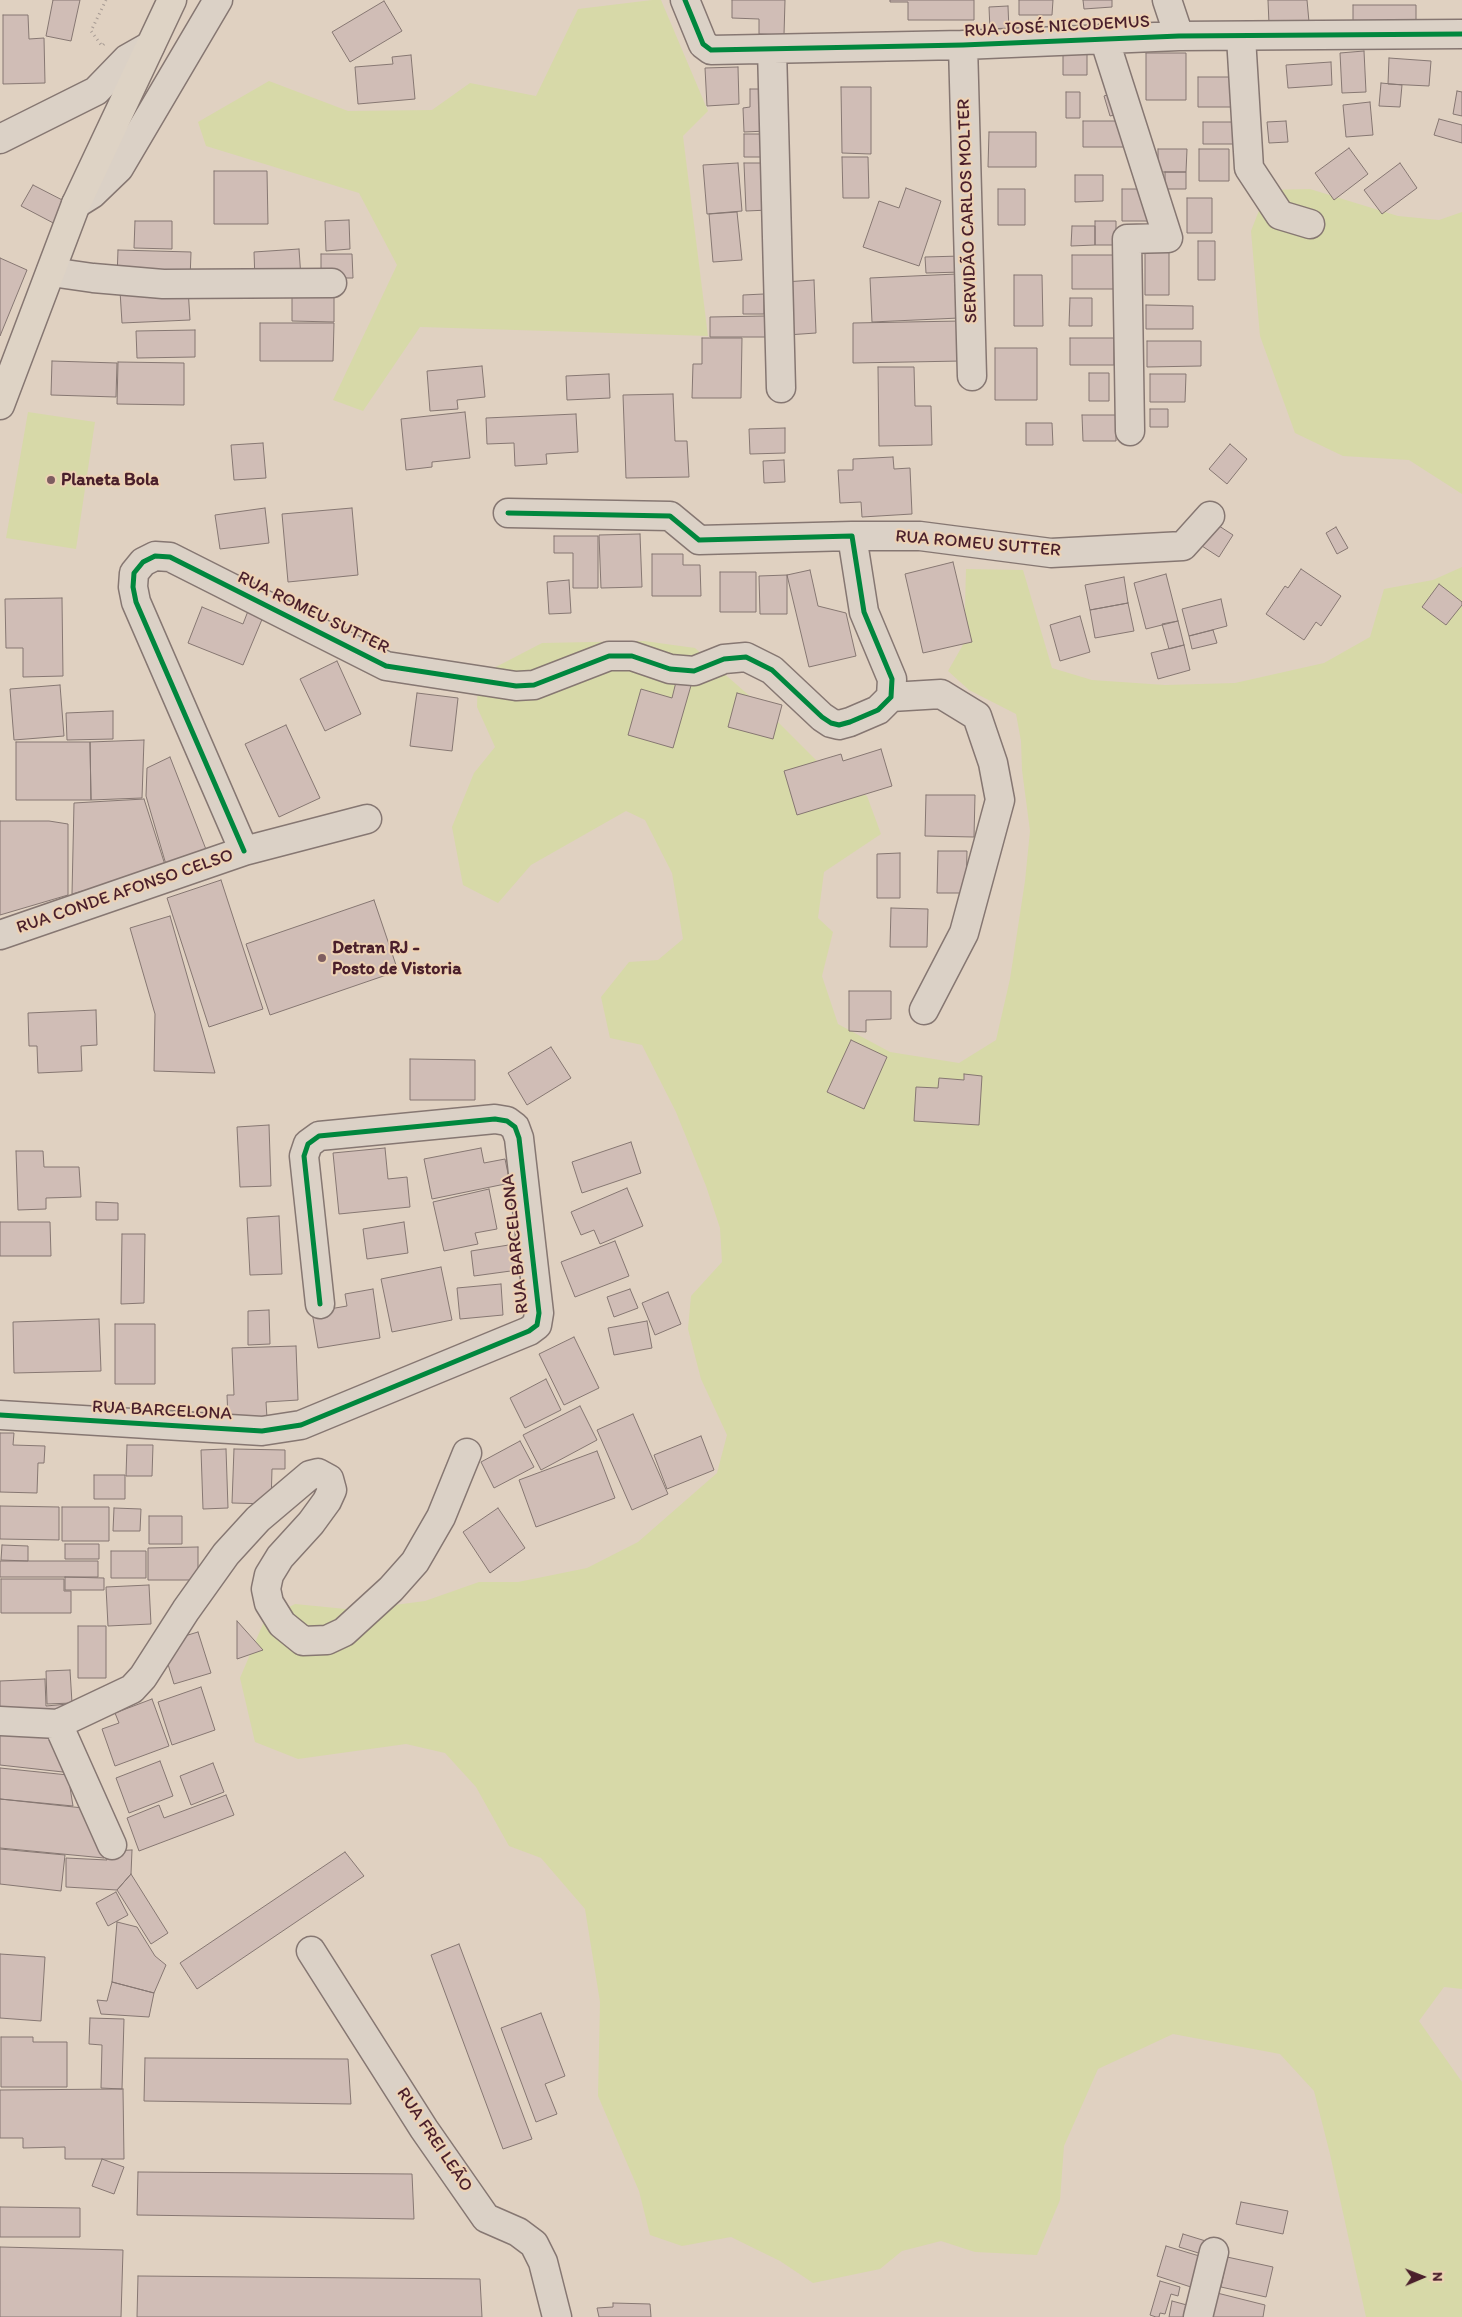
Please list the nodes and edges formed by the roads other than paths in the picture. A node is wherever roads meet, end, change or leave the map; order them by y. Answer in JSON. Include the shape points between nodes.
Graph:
{"nodes":[{"id":1,"x":172,"y":0,"type":"edge"},
{"id":2,"x":218,"y":0,"type":"edge"},
{"id":3,"x":685,"y":0,"type":"edge"},
{"id":4,"x":1167,"y":0,"type":"edge"},
{"id":5,"x":1462,"y":34,"type":"edge"},
{"id":6,"x":1179,"y":36,"type":"junction"},
{"id":7,"x":1241,"y":36,"type":"junction"},
{"id":8,"x":1104,"y":38,"type":"junction"},
{"id":9,"x":963,"y":45,"type":"junction"},
{"id":10,"x":150,"y":46,"type":"junction"},
{"id":11,"x":772,"y":49,"type":"junction"},
{"id":12,"x":0,"y":139,"type":"edge"},
{"id":13,"x":76,"y":204,"type":"junction"},
{"id":14,"x":1310,"y":224,"type":"dead end"},
{"id":15,"x":51,"y":272,"type":"junction"},
{"id":16,"x":332,"y":283,"type":"dead end"},
{"id":17,"x":972,"y":376,"type":"dead end"},
{"id":18,"x":781,"y":388,"type":"dead end"},
{"id":19,"x":0,"y":404,"type":"edge"},
{"id":20,"x":1130,"y":431,"type":"dead end"},
{"id":21,"x":508,"y":513,"type":"dead end"},
{"id":22,"x":1210,"y":516,"type":"dead end"},
{"id":23,"x":852,"y":536,"type":"junction"},
{"id":24,"x":891,"y":697,"type":"junction"},
{"id":25,"x":367,"y":819,"type":"dead end"},
{"id":26,"x":244,"y":851,"type":"junction"},
{"id":27,"x":0,"y":935,"type":"edge"},
{"id":28,"x":924,"y":1010,"type":"dead end"},
{"id":29,"x":320,"y":1304,"type":"dead end"},
{"id":30,"x":0,"y":1415,"type":"edge"},
{"id":31,"x":467,"y":1453,"type":"dead end"},
{"id":32,"x":0,"y":1721,"type":"edge"},
{"id":33,"x":58,"y":1724,"type":"junction"},
{"id":34,"x":112,"y":1845,"type":"dead end"},
{"id":35,"x":312,"y":1951,"type":"dead end"},
{"id":36,"x":1214,"y":2252,"type":"dead end"},
{"id":37,"x":557,"y":2317,"type":"edge"},
{"id":38,"x":1198,"y":2317,"type":"edge"}],
"edges":[{"from":1,"to":10,"type":"main road"},
{"from":2,"to":13,"type":"street","via":[[119,168],[92,194]]},
{"from":3,"to":11,"type":"street","name":"RUA JOSÉ NICODEMUS","via":[[703,44],[710,50]]},
{"from":4,"to":6,"type":"street"},
{"from":5,"to":7,"type":"street","name":"RUA JOSÉ NICODEMUS"},
{"from":6,"to":7,"type":"street","name":"RUA JOSÉ NICODEMUS"},
{"from":6,"to":8,"type":"street","name":"RUA JOSÉ NICODEMUS"},
{"from":7,"to":14,"type":"street","via":[[1249,168],[1280,215]]},
{"from":8,"to":9,"type":"street","name":"RUA JOSÉ NICODEMUS"},
{"from":8,"to":20,"type":"street","via":[[1168,238],[1127,239]]},
{"from":9,"to":11,"type":"street","name":"RUA JOSÉ NICODEMUS"},
{"from":9,"to":17,"type":"street","name":"SERVIDÃO CARLOS MOLTER"},
{"from":10,"to":12,"type":"street","via":[[127,59],[96,91]]},
{"from":10,"to":13,"type":"main road"},
{"from":11,"to":18,"type":"street"},
{"from":13,"to":15,"type":"main road"},
{"from":15,"to":16,"type":"street","via":[[163,284]]},
{"from":15,"to":19,"type":"main road"},
{"from":21,"to":23,"type":"street","name":"RUA ROMEU SUTTER","via":[[670,516],[699,540]]},
{"from":22,"to":23,"type":"street","name":"RUA ROMEU SUTTER","via":[[1183,546],[1051,553],[920,536]]},
{"from":23,"to":24,"type":"street","via":[[864,612],[892,680]]},
{"from":24,"to":26,"type":"street","name":"RUA ROMEU SUTTER","via":[[878,710],[840,725],[822,717],[772,670],[746,657],[724,659],[694,670],[670,670],[632,656],[609,656],[534,685],[516,686],[386,666],[170,557],[155,556],[134,573],[136,602]]},
{"from":24,"to":28,"type":"street","via":[[941,694],[978,716],[993,762],[1000,800],[964,933]]},
{"from":25,"to":26,"type":"street","name":"RUA CONDE AFONSO CELSO"},
{"from":26,"to":27,"type":"street","name":"RUA CONDE AFONSO CELSO"},
{"from":29,"to":30,"type":"street","name":"RUA BARCELONA","via":[[304,1156],[308,1144],[319,1136],[495,1120],[507,1121],[515,1127],[520,1138],[539,1313],[537,1325],[528,1331],[301,1425],[262,1430]]},
{"from":31,"to":33,"type":"street","via":[[441,1517],[415,1562],[344,1632],[327,1640],[303,1641],[282,1624],[269,1603],[266,1589],[269,1575],[280,1557],[311,1523],[332,1490],[329,1479],[318,1473],[310,1475],[258,1519],[226,1554],[132,1689]]},
{"from":32,"to":33,"type":"street"},
{"from":33,"to":34,"type":"street"},
{"from":35,"to":37,"type":"street","name":"RUA FREI LEÃO","via":[[424,2129],[486,2218],[518,2232],[534,2244],[543,2262]]},
{"from":36,"to":38,"type":"street"}]}
